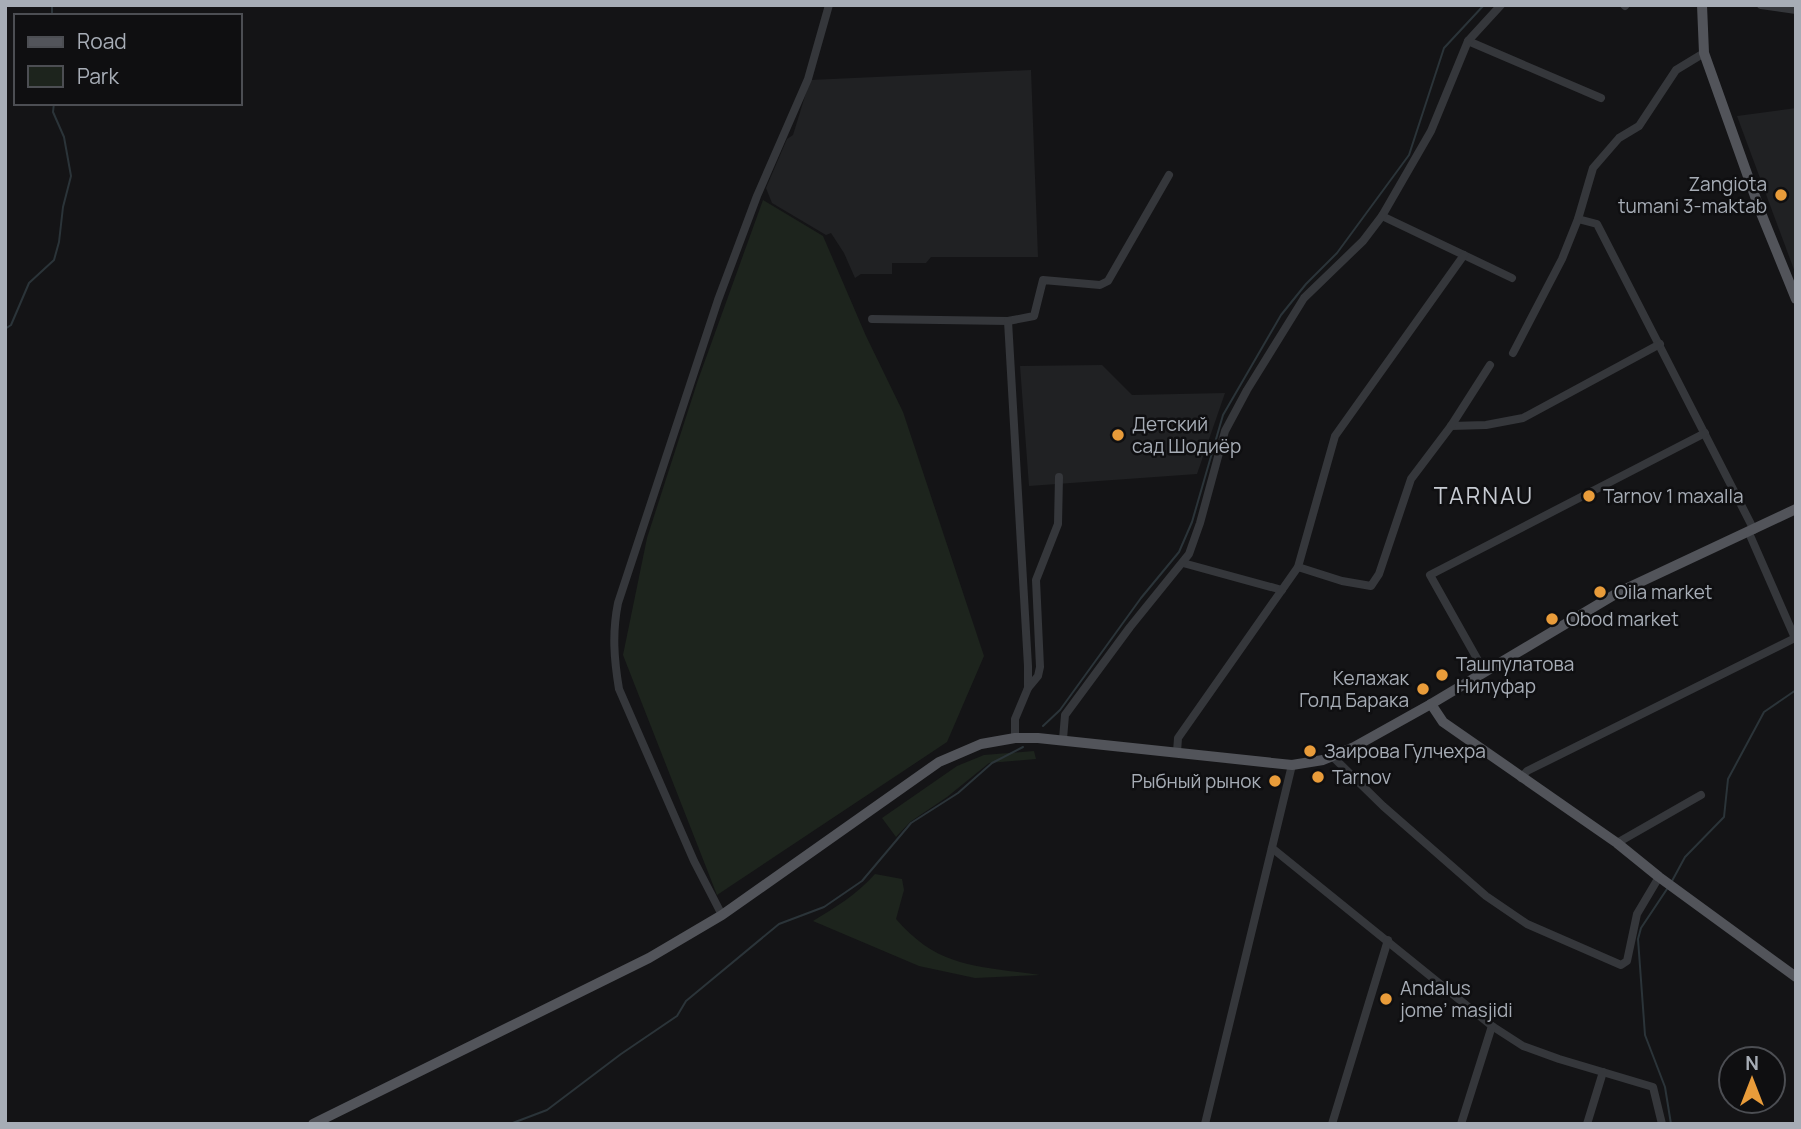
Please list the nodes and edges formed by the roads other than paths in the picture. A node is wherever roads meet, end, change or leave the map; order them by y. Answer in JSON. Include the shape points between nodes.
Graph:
{"nodes":[{"id":1,"x":829,"y":5,"type":"edge"},
{"id":2,"x":1500,"y":5,"type":"edge"},
{"id":3,"x":1702,"y":5,"type":"edge"},
{"id":4,"x":1761,"y":5,"type":"edge"},
{"id":5,"x":1796,"y":10,"type":"edge"},
{"id":6,"x":1468,"y":41,"type":"junction"},
{"id":7,"x":1704,"y":53,"type":"junction"},
{"id":8,"x":1601,"y":98,"type":"dead end"},
{"id":9,"x":1169,"y":175,"type":"dead end"},
{"id":10,"x":1382,"y":216,"type":"junction"},
{"id":11,"x":1578,"y":219,"type":"junction"},
{"id":12,"x":1464,"y":255,"type":"junction"},
{"id":13,"x":1512,"y":278,"type":"dead end"},
{"id":14,"x":1796,"y":299,"type":"edge"},
{"id":15,"x":872,"y":319,"type":"dead end"},
{"id":16,"x":1008,"y":321,"type":"junction"},
{"id":17,"x":1660,"y":344,"type":"junction"},
{"id":18,"x":1513,"y":353,"type":"dead end"},
{"id":19,"x":1490,"y":365,"type":"dead end"},
{"id":20,"x":1451,"y":426,"type":"junction"},
{"id":21,"x":1705,"y":433,"type":"junction"},
{"id":22,"x":1059,"y":477,"type":"dead end"},
{"id":23,"x":1796,"y":509,"type":"edge"},
{"id":24,"x":1751,"y":531,"type":"junction"},
{"id":25,"x":1183,"y":563,"type":"junction"},
{"id":26,"x":1298,"y":568,"type":"junction"},
{"id":27,"x":1282,"y":590,"type":"junction"},
{"id":28,"x":1484,"y":671,"type":"junction"},
{"id":29,"x":1028,"y":688,"type":"junction"},
{"id":30,"x":1431,"y":704,"type":"junction"},
{"id":31,"x":1015,"y":738,"type":"junction"},
{"id":32,"x":1063,"y":739,"type":"junction"},
{"id":33,"x":1177,"y":752,"type":"junction"},
{"id":34,"x":1334,"y":757,"type":"junction"},
{"id":35,"x":1292,"y":765,"type":"junction"},
{"id":36,"x":1521,"y":778,"type":"junction"},
{"id":37,"x":1701,"y":795,"type":"dead end"},
{"id":38,"x":1616,"y":843,"type":"junction"},
{"id":39,"x":1272,"y":848,"type":"junction"},
{"id":40,"x":1662,"y":879,"type":"junction"},
{"id":41,"x":722,"y":915,"type":"junction"},
{"id":42,"x":1388,"y":940,"type":"junction"},
{"id":43,"x":1796,"y":977,"type":"edge"},
{"id":44,"x":1492,"y":1026,"type":"junction"},
{"id":45,"x":1604,"y":1072,"type":"junction"},
{"id":46,"x":313,"y":1124,"type":"edge"},
{"id":47,"x":1205,"y":1124,"type":"edge"},
{"id":48,"x":1332,"y":1124,"type":"edge"},
{"id":49,"x":1461,"y":1124,"type":"edge"},
{"id":50,"x":1587,"y":1124,"type":"edge"},
{"id":51,"x":1662,"y":1124,"type":"edge"}],
"edges":[{"from":1,"to":41,"type":"street","via":[[808,79],[718,300],[613,624],[619,689]]},
{"from":2,"to":6,"type":"street"},
{"from":3,"to":7,"type":"main road"},
{"from":4,"to":5,"type":"street"},
{"from":6,"to":8,"type":"street"},
{"from":6,"to":10,"type":"street","via":[[1431,131]]},
{"from":7,"to":11,"type":"street","via":[[1675,70],[1639,126],[1619,138],[1594,168]]},
{"from":7,"to":14,"type":"main road"},
{"from":9,"to":16,"type":"street","via":[[1108,281],[1100,285],[1043,281],[1034,316]]},
{"from":10,"to":12,"type":"street"},
{"from":10,"to":25,"type":"street","via":[[1304,298],[1247,390],[1225,431],[1200,523]]},
{"from":11,"to":17,"type":"street","via":[[1597,225]]},
{"from":11,"to":18,"type":"street"},
{"from":12,"to":13,"type":"street"},
{"from":12,"to":26,"type":"street","via":[[1335,436]]},
{"from":15,"to":16,"type":"street"},
{"from":16,"to":29,"type":"street"},
{"from":17,"to":20,"type":"street","via":[[1522,418]]},
{"from":17,"to":21,"type":"street"},
{"from":19,"to":20,"type":"street"},
{"from":20,"to":26,"type":"street","via":[[1411,479],[1379,575],[1371,586]]},
{"from":21,"to":24,"type":"street"},
{"from":21,"to":28,"type":"street","via":[[1430,575]]},
{"from":22,"to":29,"type":"street","via":[[1058,524],[1035,592],[1040,667]]},
{"from":23,"to":24,"type":"main road"},
{"from":24,"to":28,"type":"main road","via":[[1619,592]]},
{"from":24,"to":36,"type":"street","via":[[1795,638],[1527,771]]},
{"from":25,"to":27,"type":"street"},
{"from":25,"to":32,"type":"street","via":[[1065,715]]},
{"from":26,"to":27,"type":"street"},
{"from":27,"to":33,"type":"street","via":[[1178,738]]},
{"from":28,"to":30,"type":"main road"},
{"from":29,"to":31,"type":"street","via":[[1015,719]]},
{"from":30,"to":34,"type":"main road"},
{"from":30,"to":36,"type":"main road","via":[[1443,722]]},
{"from":31,"to":32,"type":"main road"},
{"from":31,"to":41,"type":"main road","via":[[981,744],[939,762]]},
{"from":32,"to":33,"type":"main road"},
{"from":33,"to":35,"type":"main road"},
{"from":34,"to":35,"type":"main road"},
{"from":34,"to":40,"type":"street","via":[[1486,896],[1527,924],[1621,965],[1628,961],[1637,914]]},
{"from":35,"to":39,"type":"street"},
{"from":36,"to":38,"type":"main road"},
{"from":37,"to":38,"type":"street"},
{"from":38,"to":40,"type":"main road"},
{"from":39,"to":42,"type":"street"},
{"from":39,"to":47,"type":"street"},
{"from":40,"to":43,"type":"main road"},
{"from":41,"to":46,"type":"main road","via":[[649,958]]},
{"from":42,"to":44,"type":"street"},
{"from":42,"to":48,"type":"street"},
{"from":44,"to":45,"type":"street","via":[[1523,1045]]},
{"from":44,"to":49,"type":"street"},
{"from":45,"to":50,"type":"street"},
{"from":45,"to":51,"type":"street","via":[[1653,1087]]}]}
